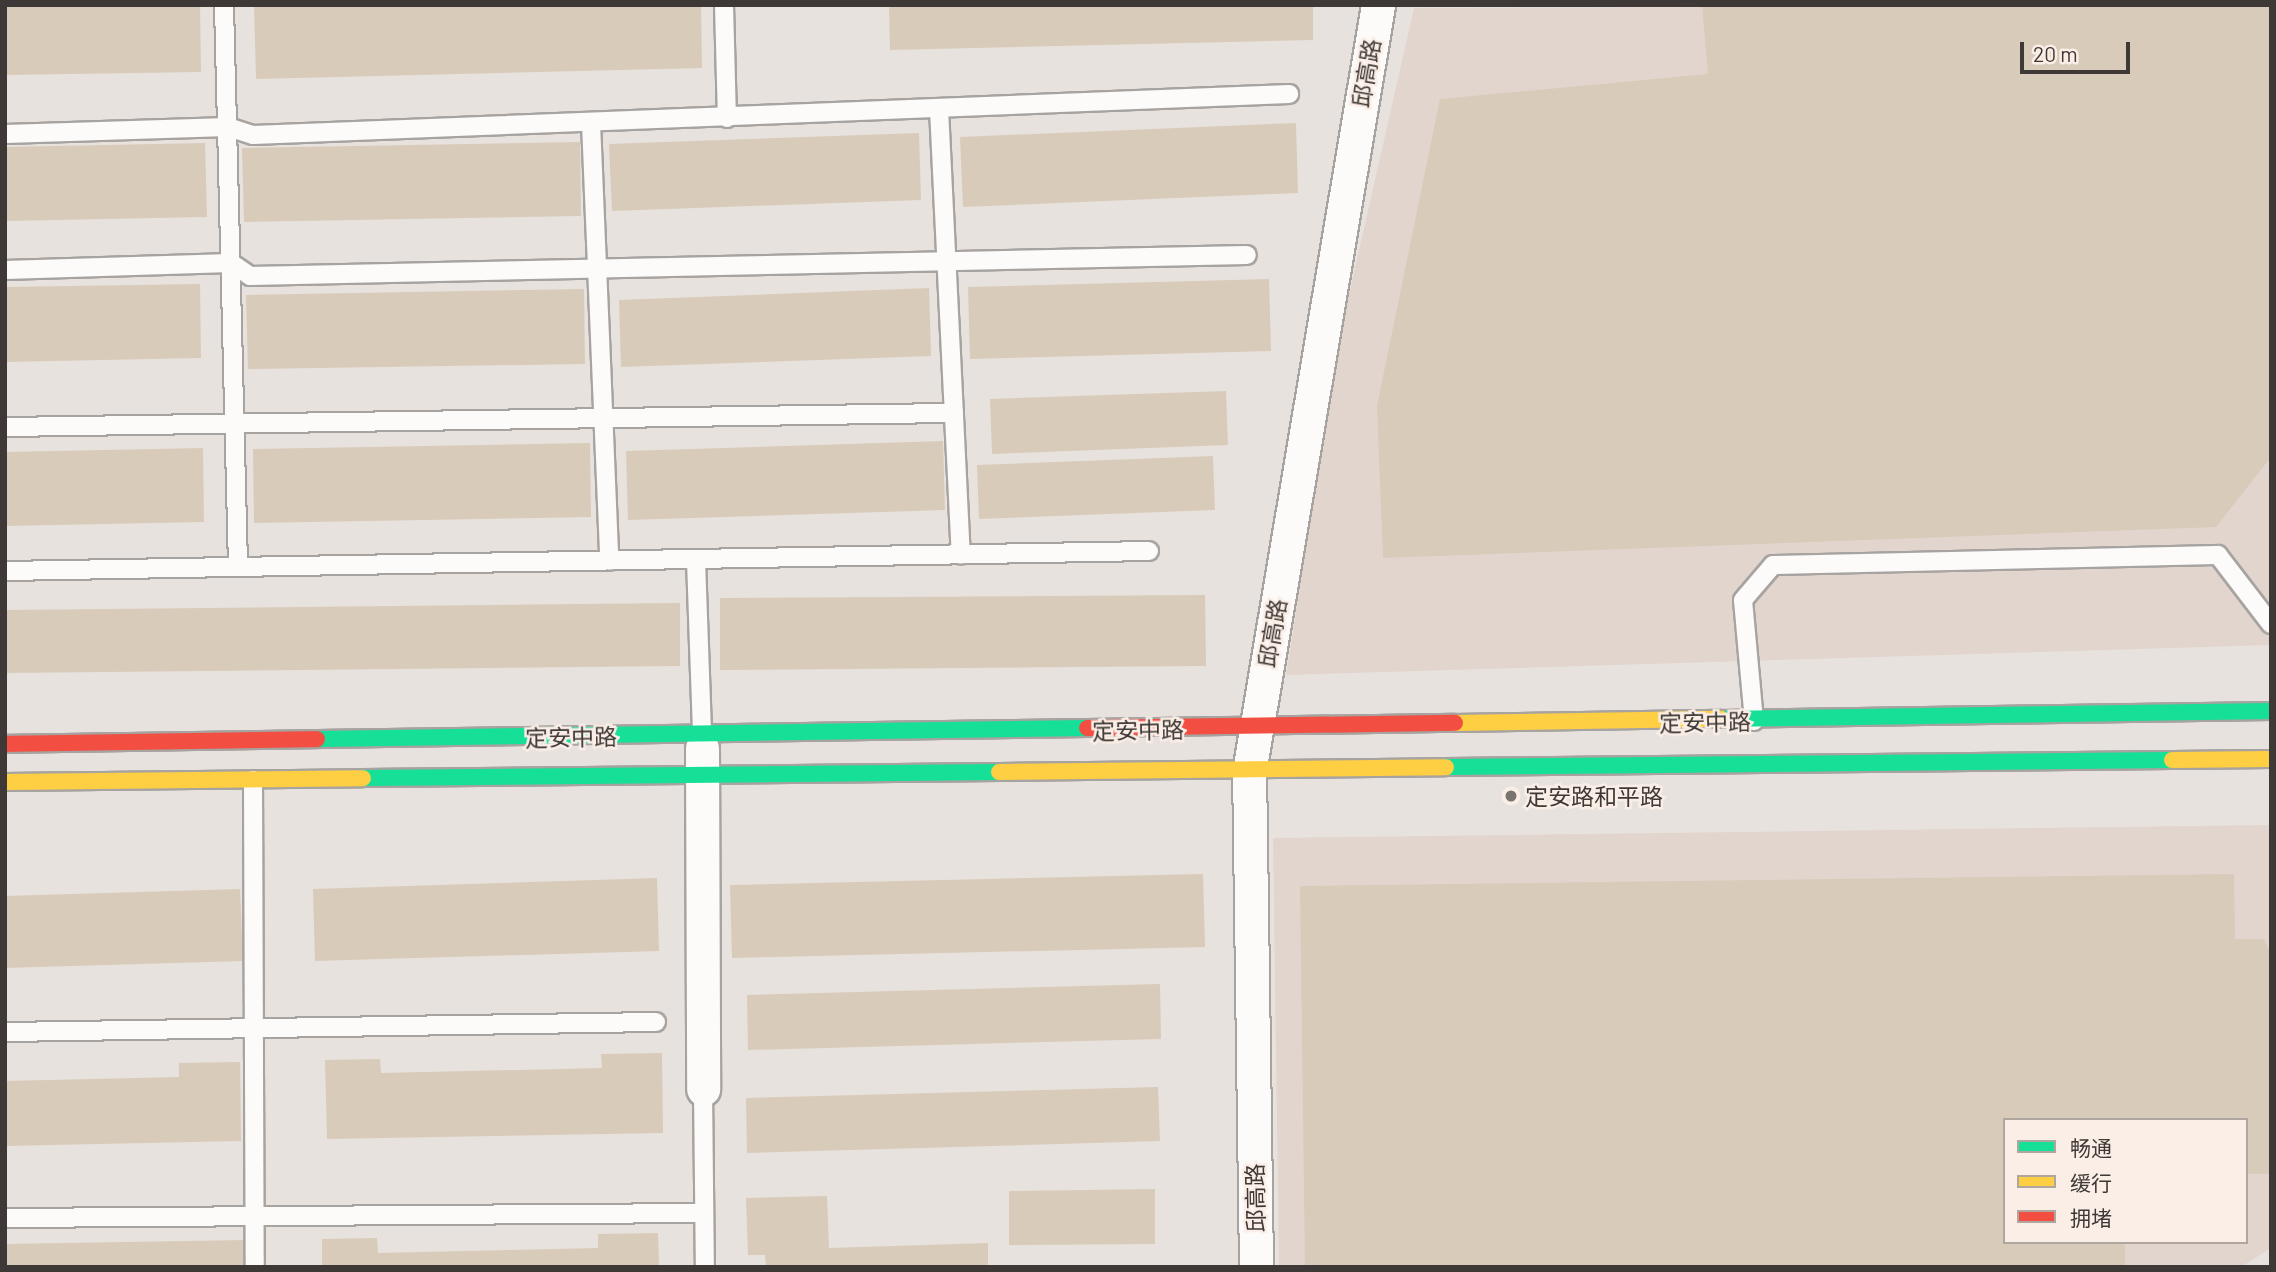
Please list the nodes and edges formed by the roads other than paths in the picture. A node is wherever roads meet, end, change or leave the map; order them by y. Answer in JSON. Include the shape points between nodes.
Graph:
{"nodes":[{"id":1,"x":224,"y":5,"type":"edge"},
{"id":2,"x":724,"y":5,"type":"edge"},
{"id":3,"x":1378,"y":5,"type":"edge"},
{"id":4,"x":1289,"y":94,"type":"dead end"},
{"id":5,"x":939,"y":109,"type":"junction"},
{"id":6,"x":727,"y":118,"type":"junction"},
{"id":7,"x":591,"y":123,"type":"junction"},
{"id":8,"x":228,"y":127,"type":"junction"},
{"id":9,"x":5,"y":134,"type":"edge"},
{"id":10,"x":1247,"y":255,"type":"dead end"},
{"id":11,"x":947,"y":261,"type":"junction"},
{"id":12,"x":230,"y":263,"type":"junction"},
{"id":13,"x":597,"y":269,"type":"junction"},
{"id":14,"x":5,"y":270,"type":"edge"},
{"id":15,"x":954,"y":413,"type":"junction"},
{"id":16,"x":603,"y":418,"type":"junction"},
{"id":17,"x":235,"y":424,"type":"junction"},
{"id":18,"x":5,"y":427,"type":"edge"},
{"id":19,"x":1149,"y":551,"type":"dead end"},
{"id":20,"x":961,"y":554,"type":"junction"},
{"id":21,"x":696,"y":560,"type":"junction"},
{"id":22,"x":609,"y":561,"type":"junction"},
{"id":23,"x":238,"y":567,"type":"junction"},
{"id":24,"x":5,"y":570,"type":"edge"},
{"id":25,"x":2271,"y":624,"type":"edge"},
{"id":26,"x":2271,"y":711,"type":"edge"},
{"id":27,"x":1754,"y":721,"type":"junction"},
{"id":28,"x":1256,"y":729,"type":"junction"},
{"id":29,"x":702,"y":735,"type":"junction"},
{"id":30,"x":5,"y":744,"type":"edge"},
{"id":31,"x":2271,"y":759,"type":"edge"},
{"id":32,"x":1249,"y":772,"type":"junction"},
{"id":33,"x":702,"y":776,"type":"junction"},
{"id":34,"x":253,"y":780,"type":"junction"},
{"id":35,"x":5,"y":782,"type":"edge"},
{"id":36,"x":656,"y":1022,"type":"dead end"},
{"id":37,"x":254,"y":1028,"type":"junction"},
{"id":38,"x":5,"y":1032,"type":"edge"},
{"id":39,"x":703,"y":1089,"type":"joint"},
{"id":40,"x":704,"y":1213,"type":"junction"},
{"id":41,"x":255,"y":1216,"type":"junction"},
{"id":42,"x":5,"y":1218,"type":"edge"},
{"id":43,"x":255,"y":1267,"type":"edge"},
{"id":44,"x":705,"y":1267,"type":"edge"},
{"id":45,"x":1256,"y":1267,"type":"edge"}],
"edges":[{"from":1,"to":8,"type":"lane"},
{"from":2,"to":6,"type":"lane"},
{"from":3,"to":28,"type":"street","name":"邱高路"},
{"from":4,"to":5,"type":"lane"},
{"from":5,"to":6,"type":"lane"},
{"from":5,"to":11,"type":"lane"},
{"from":6,"to":7,"type":"lane"},
{"from":7,"to":8,"type":"lane","via":[[253,135]]},
{"from":7,"to":13,"type":"lane"},
{"from":8,"to":9,"type":"lane"},
{"from":8,"to":12,"type":"lane"},
{"from":10,"to":11,"type":"lane"},
{"from":11,"to":13,"type":"lane"},
{"from":11,"to":15,"type":"lane"},
{"from":12,"to":13,"type":"lane","via":[[250,276]]},
{"from":12,"to":14,"type":"lane"},
{"from":12,"to":17,"type":"lane"},
{"from":13,"to":16,"type":"lane"},
{"from":15,"to":16,"type":"lane"},
{"from":15,"to":20,"type":"lane"},
{"from":16,"to":17,"type":"lane"},
{"from":16,"to":22,"type":"lane"},
{"from":17,"to":18,"type":"lane"},
{"from":17,"to":23,"type":"lane"},
{"from":19,"to":20,"type":"lane"},
{"from":20,"to":21,"type":"lane"},
{"from":21,"to":22,"type":"lane"},
{"from":21,"to":29,"type":"lane"},
{"from":22,"to":23,"type":"lane"},
{"from":23,"to":24,"type":"lane"},
{"from":25,"to":27,"type":"lane","via":[[2218,555],[1773,565],[1743,600]]},
{"from":26,"to":27,"type":"main road","name":"定安中路"},
{"from":27,"to":28,"type":"main road","name":"定安中路"},
{"from":28,"to":29,"type":"main road","name":"定安中路"},
{"from":28,"to":32,"type":"street","name":"邱高路"},
{"from":29,"to":30,"type":"main road","name":"定安中路"},
{"from":29,"to":33,"type":"street"},
{"from":31,"to":32,"type":"main road","name":"定安中路"},
{"from":32,"to":33,"type":"main road","name":"定安中路"},
{"from":32,"to":45,"type":"street","name":"邱高路"},
{"from":33,"to":34,"type":"main road","name":"定安中路"},
{"from":33,"to":39,"type":"street"},
{"from":34,"to":35,"type":"main road","name":"定安中路"},
{"from":34,"to":37,"type":"lane"},
{"from":36,"to":37,"type":"lane"},
{"from":37,"to":38,"type":"lane"},
{"from":37,"to":41,"type":"lane"},
{"from":39,"to":40,"type":"lane"},
{"from":40,"to":41,"type":"lane"},
{"from":40,"to":44,"type":"lane"},
{"from":41,"to":42,"type":"lane"},
{"from":41,"to":43,"type":"lane"}]}
